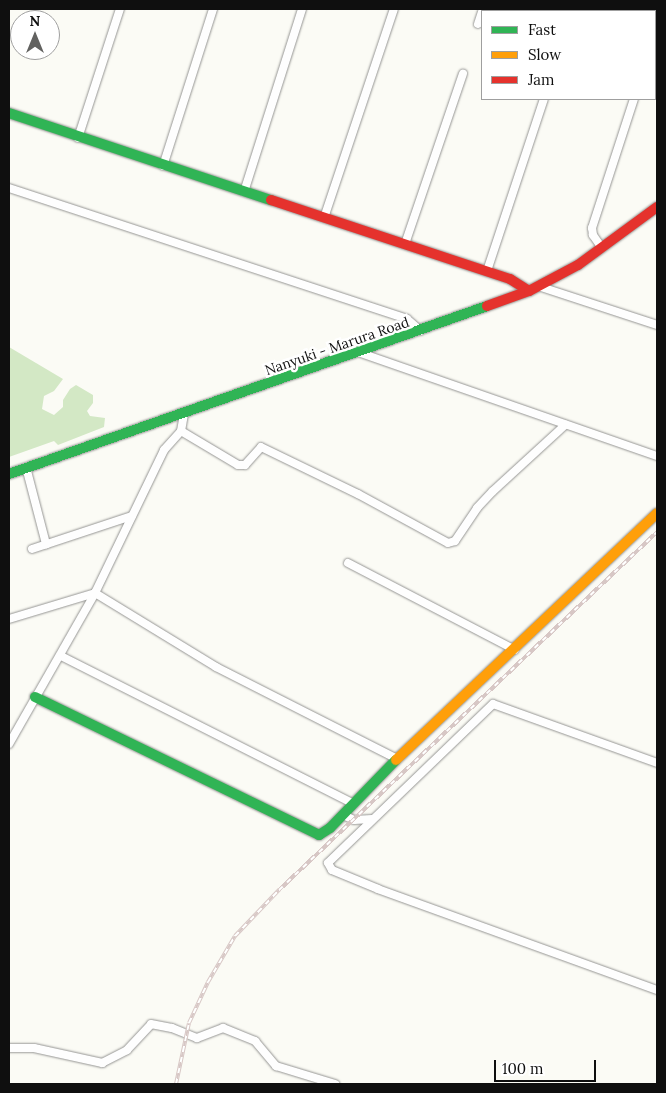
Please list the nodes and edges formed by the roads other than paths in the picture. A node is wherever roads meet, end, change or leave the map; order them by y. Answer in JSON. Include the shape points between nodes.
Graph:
{"nodes":[{"id":1,"x":120,"y":9,"type":"edge"},
{"id":2,"x":213,"y":9,"type":"edge"},
{"id":3,"x":302,"y":9,"type":"edge"},
{"id":4,"x":394,"y":9,"type":"edge"},
{"id":5,"x":481,"y":16,"type":"edge"},
{"id":6,"x":478,"y":24,"type":"dead end"},
{"id":7,"x":463,"y":74,"type":"dead end"},
{"id":8,"x":544,"y":100,"type":"edge"},
{"id":9,"x":634,"y":100,"type":"edge"},
{"id":10,"x":9,"y":114,"type":"edge"},
{"id":11,"x":78,"y":138,"type":"junction"},
{"id":12,"x":163,"y":166,"type":"junction"},
{"id":13,"x":9,"y":188,"type":"edge"},
{"id":14,"x":244,"y":192,"type":"junction"},
{"id":15,"x":657,"y":207,"type":"edge"},
{"id":16,"x":324,"y":218,"type":"junction"},
{"id":17,"x":405,"y":244,"type":"junction"},
{"id":18,"x":602,"y":248,"type":"junction"},
{"id":19,"x":487,"y":271,"type":"junction"},
{"id":20,"x":533,"y":288,"type":"junction"},
{"id":21,"x":657,"y":325,"type":"edge"},
{"id":22,"x":421,"y":331,"type":"junction"},
{"id":23,"x":358,"y":352,"type":"junction"},
{"id":24,"x":184,"y":414,"type":"junction"},
{"id":25,"x":565,"y":425,"type":"junction"},
{"id":26,"x":181,"y":431,"type":"junction"},
{"id":27,"x":657,"y":456,"type":"edge"},
{"id":28,"x":26,"y":467,"type":"junction"},
{"id":29,"x":9,"y":474,"type":"edge"},
{"id":30,"x":132,"y":516,"type":"junction"},
{"id":31,"x":655,"y":518,"type":"edge"},
{"id":32,"x":46,"y":544,"type":"junction"},
{"id":33,"x":32,"y":549,"type":"dead end"},
{"id":34,"x":348,"y":563,"type":"dead end"},
{"id":35,"x":95,"y":592,"type":"junction"},
{"id":36,"x":9,"y":619,"type":"edge"},
{"id":37,"x":515,"y":650,"type":"junction"},
{"id":38,"x":61,"y":656,"type":"junction"},
{"id":39,"x":35,"y":697,"type":"junction"},
{"id":40,"x":9,"y":744,"type":"edge"},
{"id":41,"x":397,"y":760,"type":"junction"},
{"id":42,"x":657,"y":763,"type":"edge"},
{"id":43,"x":354,"y":804,"type":"junction"},
{"id":44,"x":343,"y":815,"type":"junction"},
{"id":45,"x":374,"y":818,"type":"junction"},
{"id":46,"x":657,"y":990,"type":"edge"},
{"id":47,"x":9,"y":1048,"type":"edge"},
{"id":48,"x":334,"y":1084,"type":"edge"}],
"edges":[{"from":1,"to":11,"type":"street"},
{"from":2,"to":12,"type":"street"},
{"from":3,"to":14,"type":"street"},
{"from":4,"to":16,"type":"street"},
{"from":5,"to":6,"type":"street"},
{"from":7,"to":17,"type":"street"},
{"from":8,"to":19,"type":"street"},
{"from":9,"to":18,"type":"street","via":[[592,228]]},
{"from":10,"to":11,"type":"street"},
{"from":11,"to":12,"type":"street"},
{"from":12,"to":14,"type":"street"},
{"from":13,"to":22,"type":"street","via":[[407,319]]},
{"from":14,"to":16,"type":"street"},
{"from":15,"to":18,"type":"street","name":"Nanyuki - Marura Road"},
{"from":16,"to":17,"type":"street"},
{"from":17,"to":19,"type":"street"},
{"from":18,"to":20,"type":"street","name":"Nanyuki - Marura Road","via":[[565,273]]},
{"from":19,"to":20,"type":"street"},
{"from":20,"to":21,"type":"street"},
{"from":20,"to":22,"type":"street","name":"Nanyuki - Marura Road"},
{"from":22,"to":23,"type":"street","name":"Nanyuki - Marura Road"},
{"from":23,"to":24,"type":"street","name":"Nanyuki - Marura Road"},
{"from":23,"to":25,"type":"street"},
{"from":24,"to":26,"type":"street"},
{"from":24,"to":28,"type":"street","name":"Nanyuki - Marura Road"},
{"from":25,"to":26,"type":"street","via":[[477,508],[452,543],[442,541],[358,494],[261,447],[245,465],[238,465]]},
{"from":25,"to":27,"type":"street"},
{"from":26,"to":30,"type":"street","via":[[164,450]]},
{"from":28,"to":29,"type":"street","name":"Nanyuki - Marura Road"},
{"from":28,"to":32,"type":"street"},
{"from":30,"to":32,"type":"street"},
{"from":30,"to":35,"type":"street"},
{"from":31,"to":37,"type":"street"},
{"from":32,"to":33,"type":"street"},
{"from":34,"to":37,"type":"street"},
{"from":35,"to":36,"type":"street"},
{"from":35,"to":38,"type":"street"},
{"from":35,"to":41,"type":"street","via":[[216,667]]},
{"from":37,"to":41,"type":"street"},
{"from":38,"to":39,"type":"street"},
{"from":38,"to":43,"type":"street"},
{"from":39,"to":40,"type":"street"},
{"from":39,"to":44,"type":"street","via":[[315,834],[324,833]]},
{"from":41,"to":43,"type":"street"},
{"from":42,"to":45,"type":"street","via":[[493,704]]},
{"from":43,"to":44,"type":"street"},
{"from":44,"to":45,"type":"street","via":[[359,821]]},
{"from":45,"to":46,"type":"street","via":[[329,859],[329,867],[426,907]]},
{"from":47,"to":48,"type":"street","via":[[34,1048],[102,1063],[127,1050],[151,1024],[196,1038],[223,1028],[255,1041],[276,1066]]}]}
